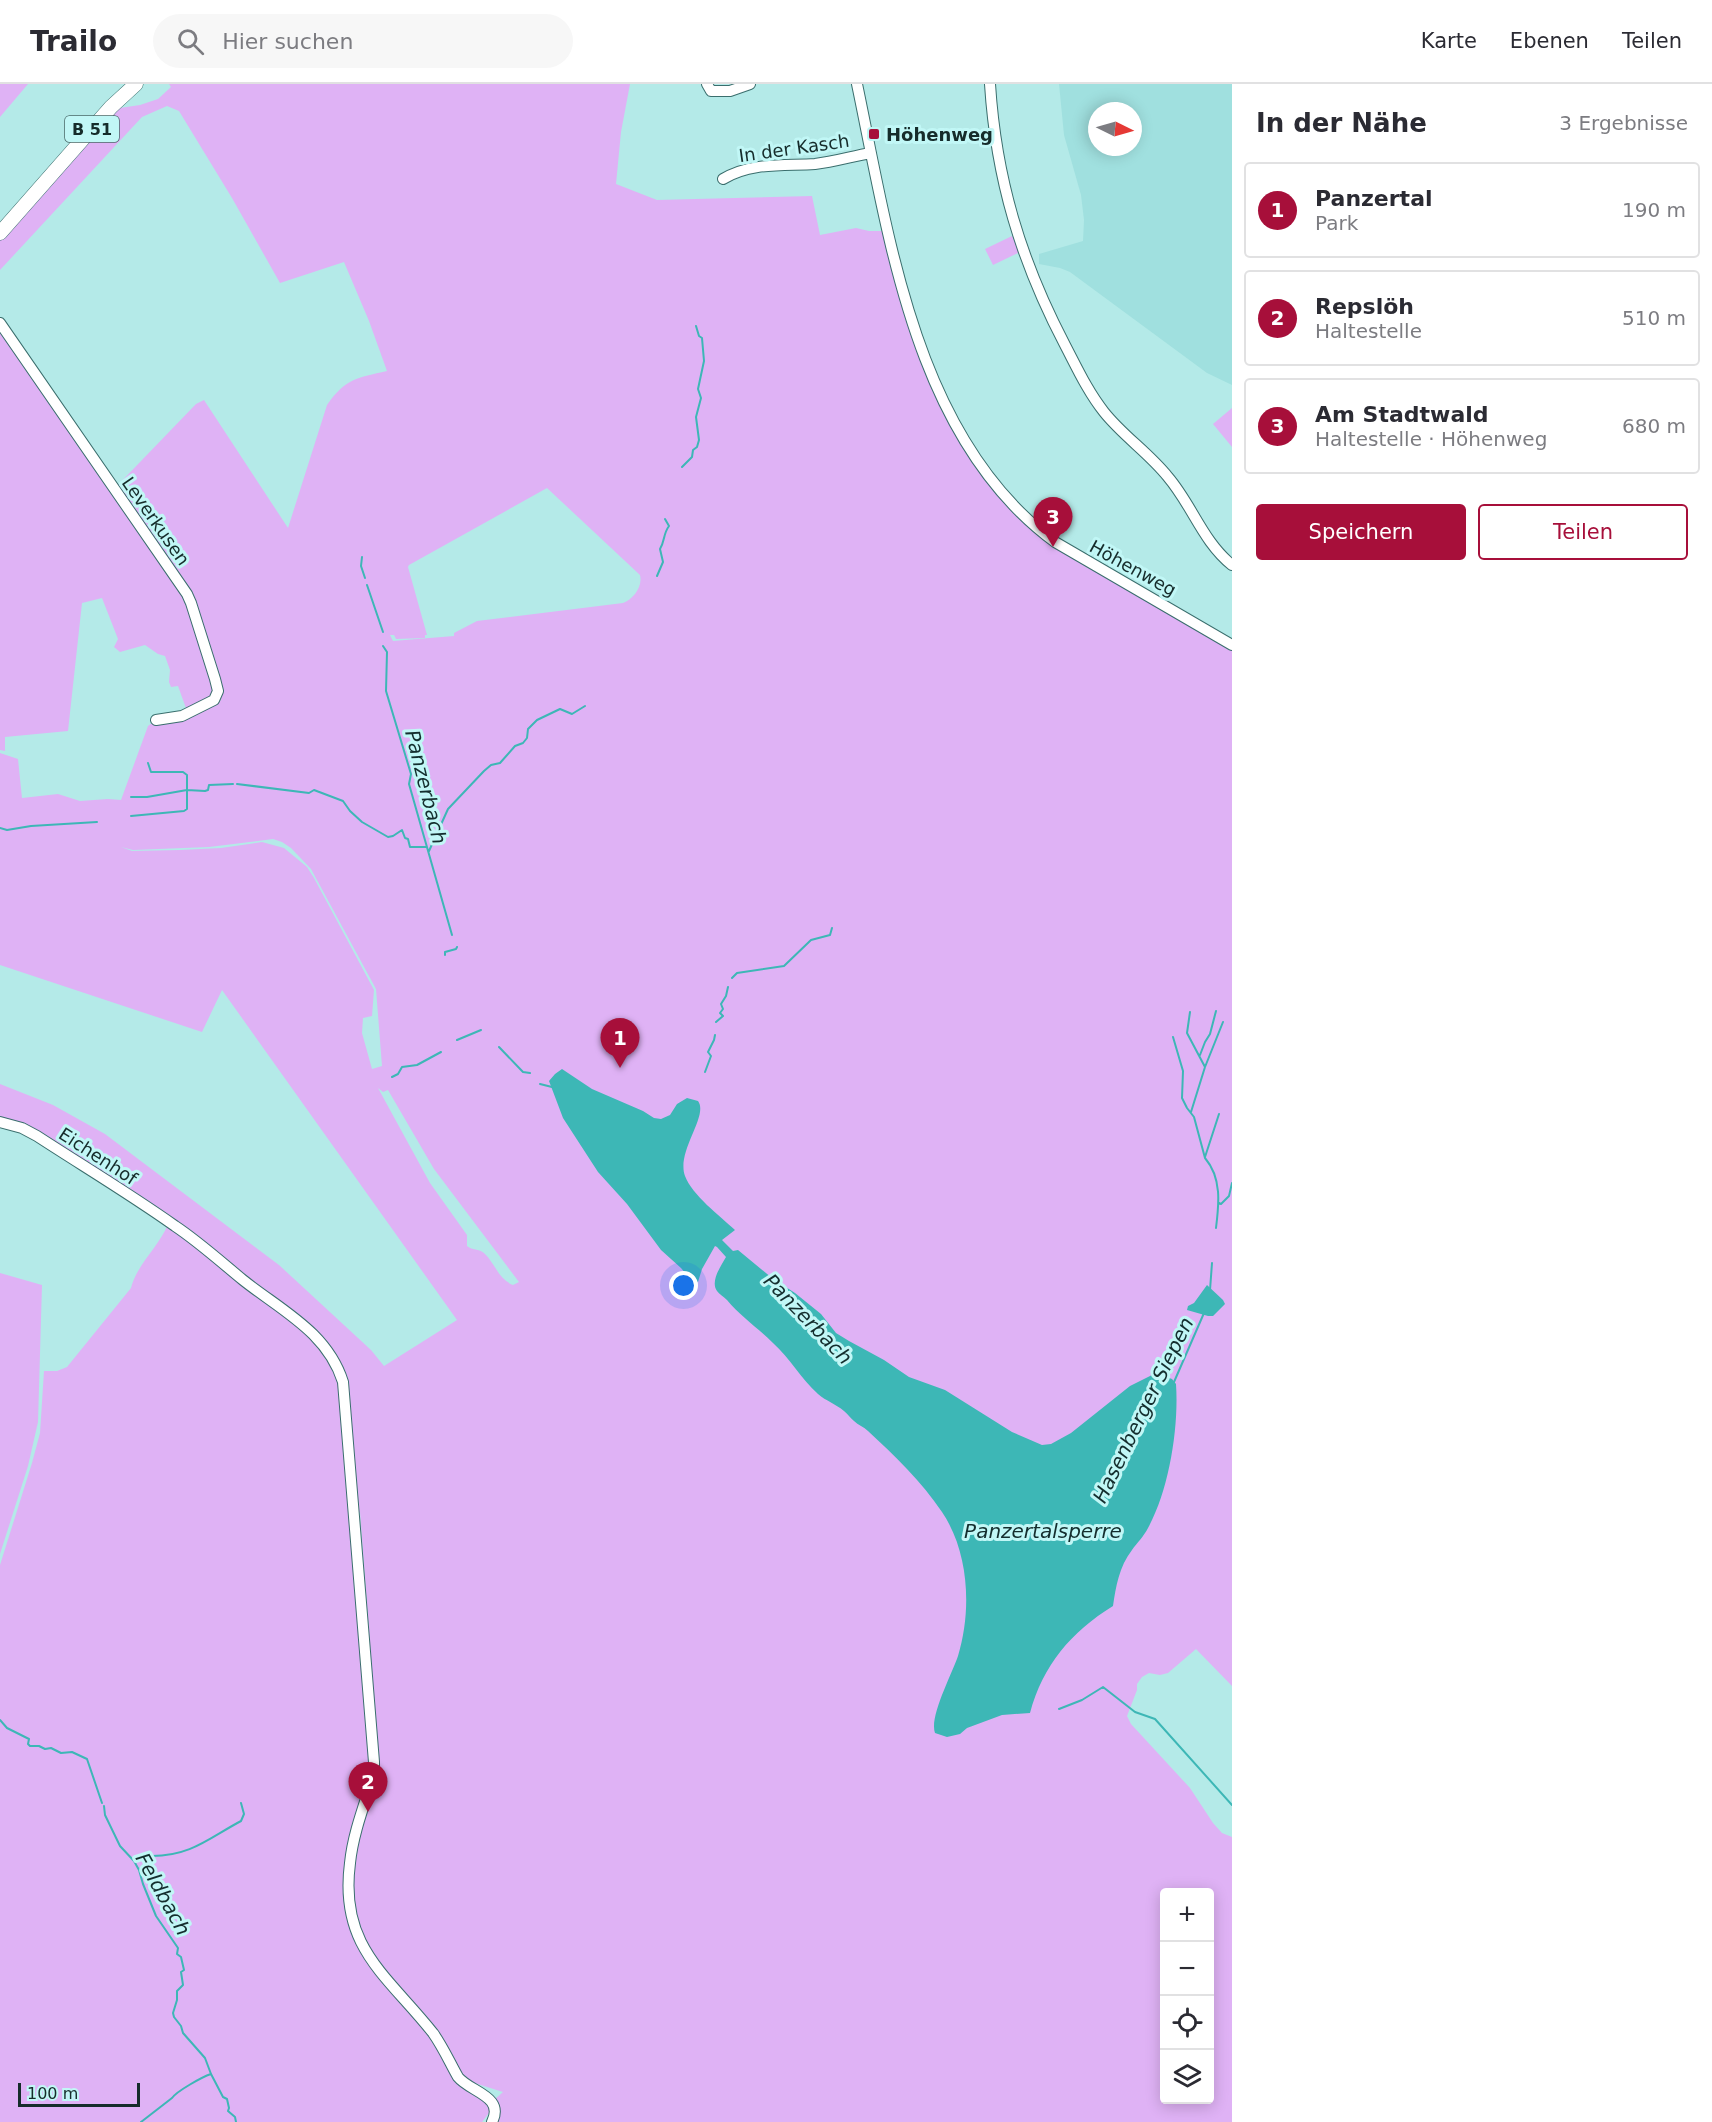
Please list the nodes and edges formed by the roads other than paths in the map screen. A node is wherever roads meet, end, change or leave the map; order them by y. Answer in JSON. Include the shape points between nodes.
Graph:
{"nodes":[{"id":1,"x":136,"y":84,"type":"edge"},
{"id":2,"x":707,"y":84,"type":"edge"},
{"id":3,"x":750,"y":84,"type":"edge"},
{"id":4,"x":857,"y":84,"type":"edge"},
{"id":5,"x":990,"y":84,"type":"edge"},
{"id":6,"x":871,"y":153,"type":"junction"},
{"id":7,"x":723,"y":178,"type":"dead end"},
{"id":8,"x":0,"y":233,"type":"edge"},
{"id":9,"x":0,"y":323,"type":"edge"},
{"id":10,"x":1232,"y":565,"type":"edge"},
{"id":11,"x":1232,"y":645,"type":"edge"},
{"id":12,"x":156,"y":720,"type":"dead end"},
{"id":13,"x":0,"y":1122,"type":"edge"},
{"id":14,"x":492,"y":2122,"type":"edge"}],
"edges":[{"from":1,"to":8,"type":"main road","number":"B 51"},
{"from":2,"to":3,"type":"street","via":[[711,91],[721,92]]},
{"from":4,"to":6,"type":"street","name":"Höhenweg"},
{"from":5,"to":10,"type":"street","via":[[1005,195],[1028,265],[1053,321],[1103,411],[1169,478],[1210,543]]},
{"from":6,"to":7,"type":"street","name":"In der Kasch","via":[[818,164],[755,167]]},
{"from":6,"to":11,"type":"street","name":"Höhenweg","via":[[918,342],[944,401],[985,470],[1029,522],[1055,543]]},
{"from":9,"to":12,"type":"street","name":"Leverkusen","via":[[191,603],[217,695],[182,716]]},
{"from":13,"to":14,"type":"street","name":"Eichenhof","via":[[37,1136],[174,1225],[313,1332],[340,1372],[344,1382],[374,1762],[350,1863],[350,1915],[363,1947],[394,1990],[433,2033],[460,2080],[493,2103]]}]}
